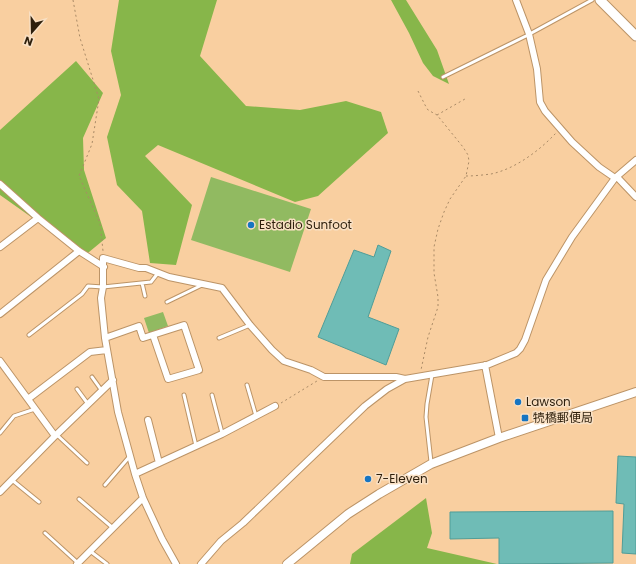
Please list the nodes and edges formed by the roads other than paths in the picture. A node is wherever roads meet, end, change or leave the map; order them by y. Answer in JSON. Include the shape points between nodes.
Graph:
{"nodes":[{"id":1,"x":516,"y":0,"type":"edge"},
{"id":2,"x":592,"y":0,"type":"edge"},
{"id":3,"x":600,"y":0,"type":"edge"},
{"id":4,"x":529,"y":34,"type":"junction"},
{"id":5,"x":636,"y":36,"type":"edge"},
{"id":6,"x":443,"y":77,"type":"dead end"},
{"id":7,"x":636,"y":160,"type":"edge"},
{"id":8,"x":616,"y":177,"type":"junction"},
{"id":9,"x":0,"y":184,"type":"edge"},
{"id":10,"x":636,"y":197,"type":"edge"},
{"id":11,"x":38,"y":218,"type":"junction"},
{"id":12,"x":0,"y":247,"type":"edge"},
{"id":13,"x":79,"y":251,"type":"junction"},
{"id":14,"x":104,"y":267,"type":"junction"},
{"id":15,"x":158,"y":273,"type":"junction"},
{"id":16,"x":142,"y":283,"type":"junction"},
{"id":17,"x":204,"y":284,"type":"junction"},
{"id":18,"x":103,"y":287,"type":"junction"},
{"id":19,"x":145,"y":296,"type":"dead end"},
{"id":20,"x":167,"y":302,"type":"dead end"},
{"id":21,"x":0,"y":314,"type":"edge"},
{"id":22,"x":250,"y":325,"type":"junction"},
{"id":23,"x":29,"y":335,"type":"dead end"},
{"id":24,"x":153,"y":335,"type":"junction"},
{"id":25,"x":106,"y":338,"type":"junction"},
{"id":26,"x":219,"y":338,"type":"dead end"},
{"id":27,"x":107,"y":350,"type":"junction"},
{"id":28,"x":0,"y":362,"type":"edge"},
{"id":29,"x":485,"y":365,"type":"junction"},
{"id":30,"x":432,"y":374,"type":"junction"},
{"id":31,"x":92,"y":377,"type":"dead end"},
{"id":32,"x":405,"y":379,"type":"junction"},
{"id":33,"x":113,"y":380,"type":"junction"},
{"id":34,"x":247,"y":385,"type":"dead end"},
{"id":35,"x":77,"y":389,"type":"dead end"},
{"id":36,"x":102,"y":391,"type":"junction"},
{"id":37,"x":636,"y":392,"type":"edge"},
{"id":38,"x":184,"y":395,"type":"dead end"},
{"id":39,"x":212,"y":395,"type":"dead end"},
{"id":40,"x":28,"y":399,"type":"junction"},
{"id":41,"x":88,"y":404,"type":"junction"},
{"id":42,"x":275,"y":406,"type":"road end"},
{"id":43,"x":35,"y":408,"type":"junction"},
{"id":44,"x":256,"y":416,"type":"junction"},
{"id":45,"x":148,"y":420,"type":"dead end"},
{"id":46,"x":0,"y":433,"type":"edge"},
{"id":47,"x":222,"y":434,"type":"junction"},
{"id":48,"x":56,"y":435,"type":"junction"},
{"id":49,"x":499,"y":438,"type":"junction"},
{"id":50,"x":196,"y":446,"type":"junction"},
{"id":51,"x":130,"y":456,"type":"junction"},
{"id":52,"x":87,"y":463,"type":"dead end"},
{"id":53,"x":159,"y":463,"type":"junction"},
{"id":54,"x":431,"y":464,"type":"junction"},
{"id":55,"x":135,"y":474,"type":"junction"},
{"id":56,"x":12,"y":480,"type":"junction"},
{"id":57,"x":105,"y":485,"type":"dead end"},
{"id":58,"x":1,"y":488,"type":"edge"},
{"id":59,"x":143,"y":498,"type":"junction"},
{"id":60,"x":80,"y":499,"type":"dead end"},
{"id":61,"x":39,"y":502,"type":"dead end"},
{"id":62,"x":113,"y":528,"type":"junction"},
{"id":63,"x":45,"y":534,"type":"dead end"},
{"id":64,"x":90,"y":551,"type":"junction"},
{"id":65,"x":78,"y":564,"type":"edge"},
{"id":66,"x":107,"y":564,"type":"edge"},
{"id":67,"x":176,"y":564,"type":"edge"},
{"id":68,"x":201,"y":564,"type":"edge"},
{"id":69,"x":287,"y":564,"type":"edge"}],
"edges":[{"from":1,"to":4,"type":"street"},
{"from":2,"to":4,"type":"lane"},
{"from":3,"to":5,"type":"main road"},
{"from":4,"to":6,"type":"lane"},
{"from":4,"to":8,"type":"street","via":[[537,69],[540,102],[572,142],[599,167]]},
{"from":7,"to":8,"type":"street"},
{"from":8,"to":10,"type":"street"},
{"from":8,"to":29,"type":"street","via":[[572,237],[546,280],[520,349]]},
{"from":9,"to":11,"type":"street"},
{"from":11,"to":12,"type":"street"},
{"from":11,"to":13,"type":"street"},
{"from":13,"to":14,"type":"street"},
{"from":13,"to":21,"type":"street"},
{"from":14,"to":15,"type":"street","via":[[103,258]]},
{"from":14,"to":18,"type":"street"},
{"from":15,"to":16,"type":"lane","via":[[151,282]]},
{"from":15,"to":17,"type":"street"},
{"from":16,"to":18,"type":"lane"},
{"from":16,"to":19,"type":"lane"},
{"from":17,"to":20,"type":"lane"},
{"from":17,"to":22,"type":"street","via":[[222,288]]},
{"from":18,"to":23,"type":"lane","via":[[88,286],[82,294]]},
{"from":18,"to":25,"type":"street","via":[[101,298]]},
{"from":22,"to":26,"type":"lane"},
{"from":22,"to":32,"type":"street","via":[[284,361],[324,377]]},
{"from":24,"to":24,"type":"street","via":[[168,379],[199,370],[184,325]]},
{"from":24,"to":25,"type":"street","via":[[143,338],[139,326]]},
{"from":25,"to":27,"type":"street"},
{"from":27,"to":33,"type":"street"},
{"from":27,"to":40,"type":"street","via":[[90,352]]},
{"from":28,"to":40,"type":"street"},
{"from":29,"to":30,"type":"street"},
{"from":29,"to":49,"type":"street"},
{"from":30,"to":32,"type":"street"},
{"from":30,"to":54,"type":"lane","via":[[426,417]]},
{"from":31,"to":36,"type":"lane"},
{"from":32,"to":68,"type":"street","via":[[365,406],[221,541]]},
{"from":33,"to":36,"type":"street"},
{"from":33,"to":51,"type":"street","via":[[118,412]]},
{"from":34,"to":44,"type":"lane"},
{"from":35,"to":41,"type":"lane"},
{"from":36,"to":41,"type":"street"},
{"from":37,"to":49,"type":"street"},
{"from":38,"to":50,"type":"lane"},
{"from":39,"to":47,"type":"lane"},
{"from":40,"to":43,"type":"street"},
{"from":41,"to":48,"type":"street"},
{"from":42,"to":44,"type":"street"},
{"from":43,"to":46,"type":"lane","via":[[14,416]]},
{"from":43,"to":48,"type":"street"},
{"from":44,"to":47,"type":"street"},
{"from":45,"to":53,"type":"street"},
{"from":47,"to":50,"type":"street"},
{"from":48,"to":52,"type":"lane"},
{"from":48,"to":56,"type":"street"},
{"from":49,"to":54,"type":"street"},
{"from":50,"to":53,"type":"street"},
{"from":51,"to":55,"type":"street"},
{"from":51,"to":57,"type":"lane"},
{"from":53,"to":55,"type":"street"},
{"from":54,"to":69,"type":"street","via":[[348,514]]},
{"from":55,"to":59,"type":"street"},
{"from":56,"to":58,"type":"street"},
{"from":56,"to":61,"type":"lane"},
{"from":59,"to":62,"type":"street"},
{"from":59,"to":67,"type":"street"},
{"from":60,"to":62,"type":"lane"},
{"from":62,"to":64,"type":"street"},
{"from":63,"to":65,"type":"lane"},
{"from":64,"to":65,"type":"street"},
{"from":64,"to":66,"type":"lane"}]}
